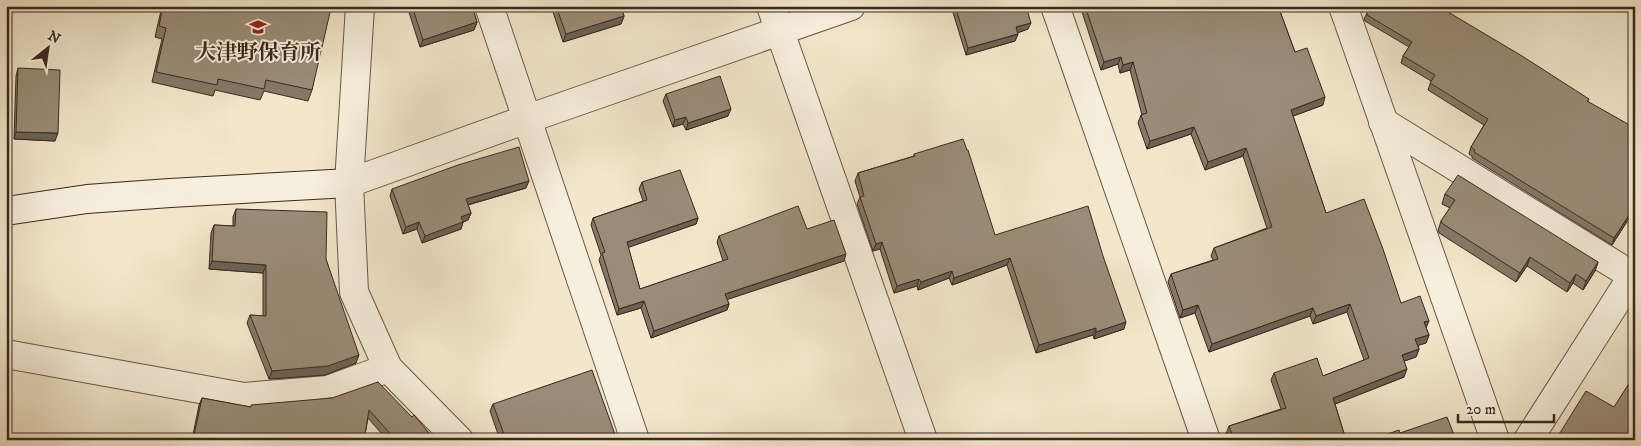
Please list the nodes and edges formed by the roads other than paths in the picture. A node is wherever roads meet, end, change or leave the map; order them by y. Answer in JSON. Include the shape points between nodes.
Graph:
{"nodes":[{"id":1,"x":360,"y":6,"type":"edge"},
{"id":2,"x":489,"y":6,"type":"edge"},
{"id":3,"x":851,"y":6,"type":"edge"},
{"id":4,"x":1055,"y":6,"type":"edge"},
{"id":5,"x":1343,"y":6,"type":"edge"},
{"id":6,"x":775,"y":19,"type":"edge"},
{"id":7,"x":527,"y":119,"type":"junction"},
{"id":8,"x":1383,"y":122,"type":"junction"},
{"id":9,"x":349,"y":183,"type":"junction"},
{"id":10,"x":6,"y":211,"type":"edge"},
{"id":11,"x":1634,"y":274,"type":"edge"},
{"id":12,"x":6,"y":354,"type":"edge"},
{"id":13,"x":388,"y":368,"type":"junction"},
{"id":14,"x":459,"y":440,"type":"edge"},
{"id":15,"x":635,"y":440,"type":"edge"},
{"id":16,"x":922,"y":440,"type":"edge"},
{"id":17,"x":1206,"y":440,"type":"edge"},
{"id":18,"x":1495,"y":440,"type":"edge"},
{"id":19,"x":1528,"y":440,"type":"edge"}],
"edges":[{"from":1,"to":9,"type":"street"},
{"from":2,"to":7,"type":"street"},
{"from":3,"to":6,"type":"street"},
{"from":4,"to":17,"type":"street"},
{"from":5,"to":8,"type":"street"},
{"from":6,"to":7,"type":"street"},
{"from":6,"to":16,"type":"street"},
{"from":7,"to":9,"type":"street"},
{"from":7,"to":15,"type":"street"},
{"from":8,"to":11,"type":"street"},
{"from":8,"to":18,"type":"street"},
{"from":9,"to":10,"type":"street","via":[[170,192],[87,199]]},
{"from":9,"to":13,"type":"street","via":[[354,292]]},
{"from":11,"to":19,"type":"street"},
{"from":12,"to":13,"type":"street","via":[[244,397],[328,390]]},
{"from":13,"to":14,"type":"street"}]}
